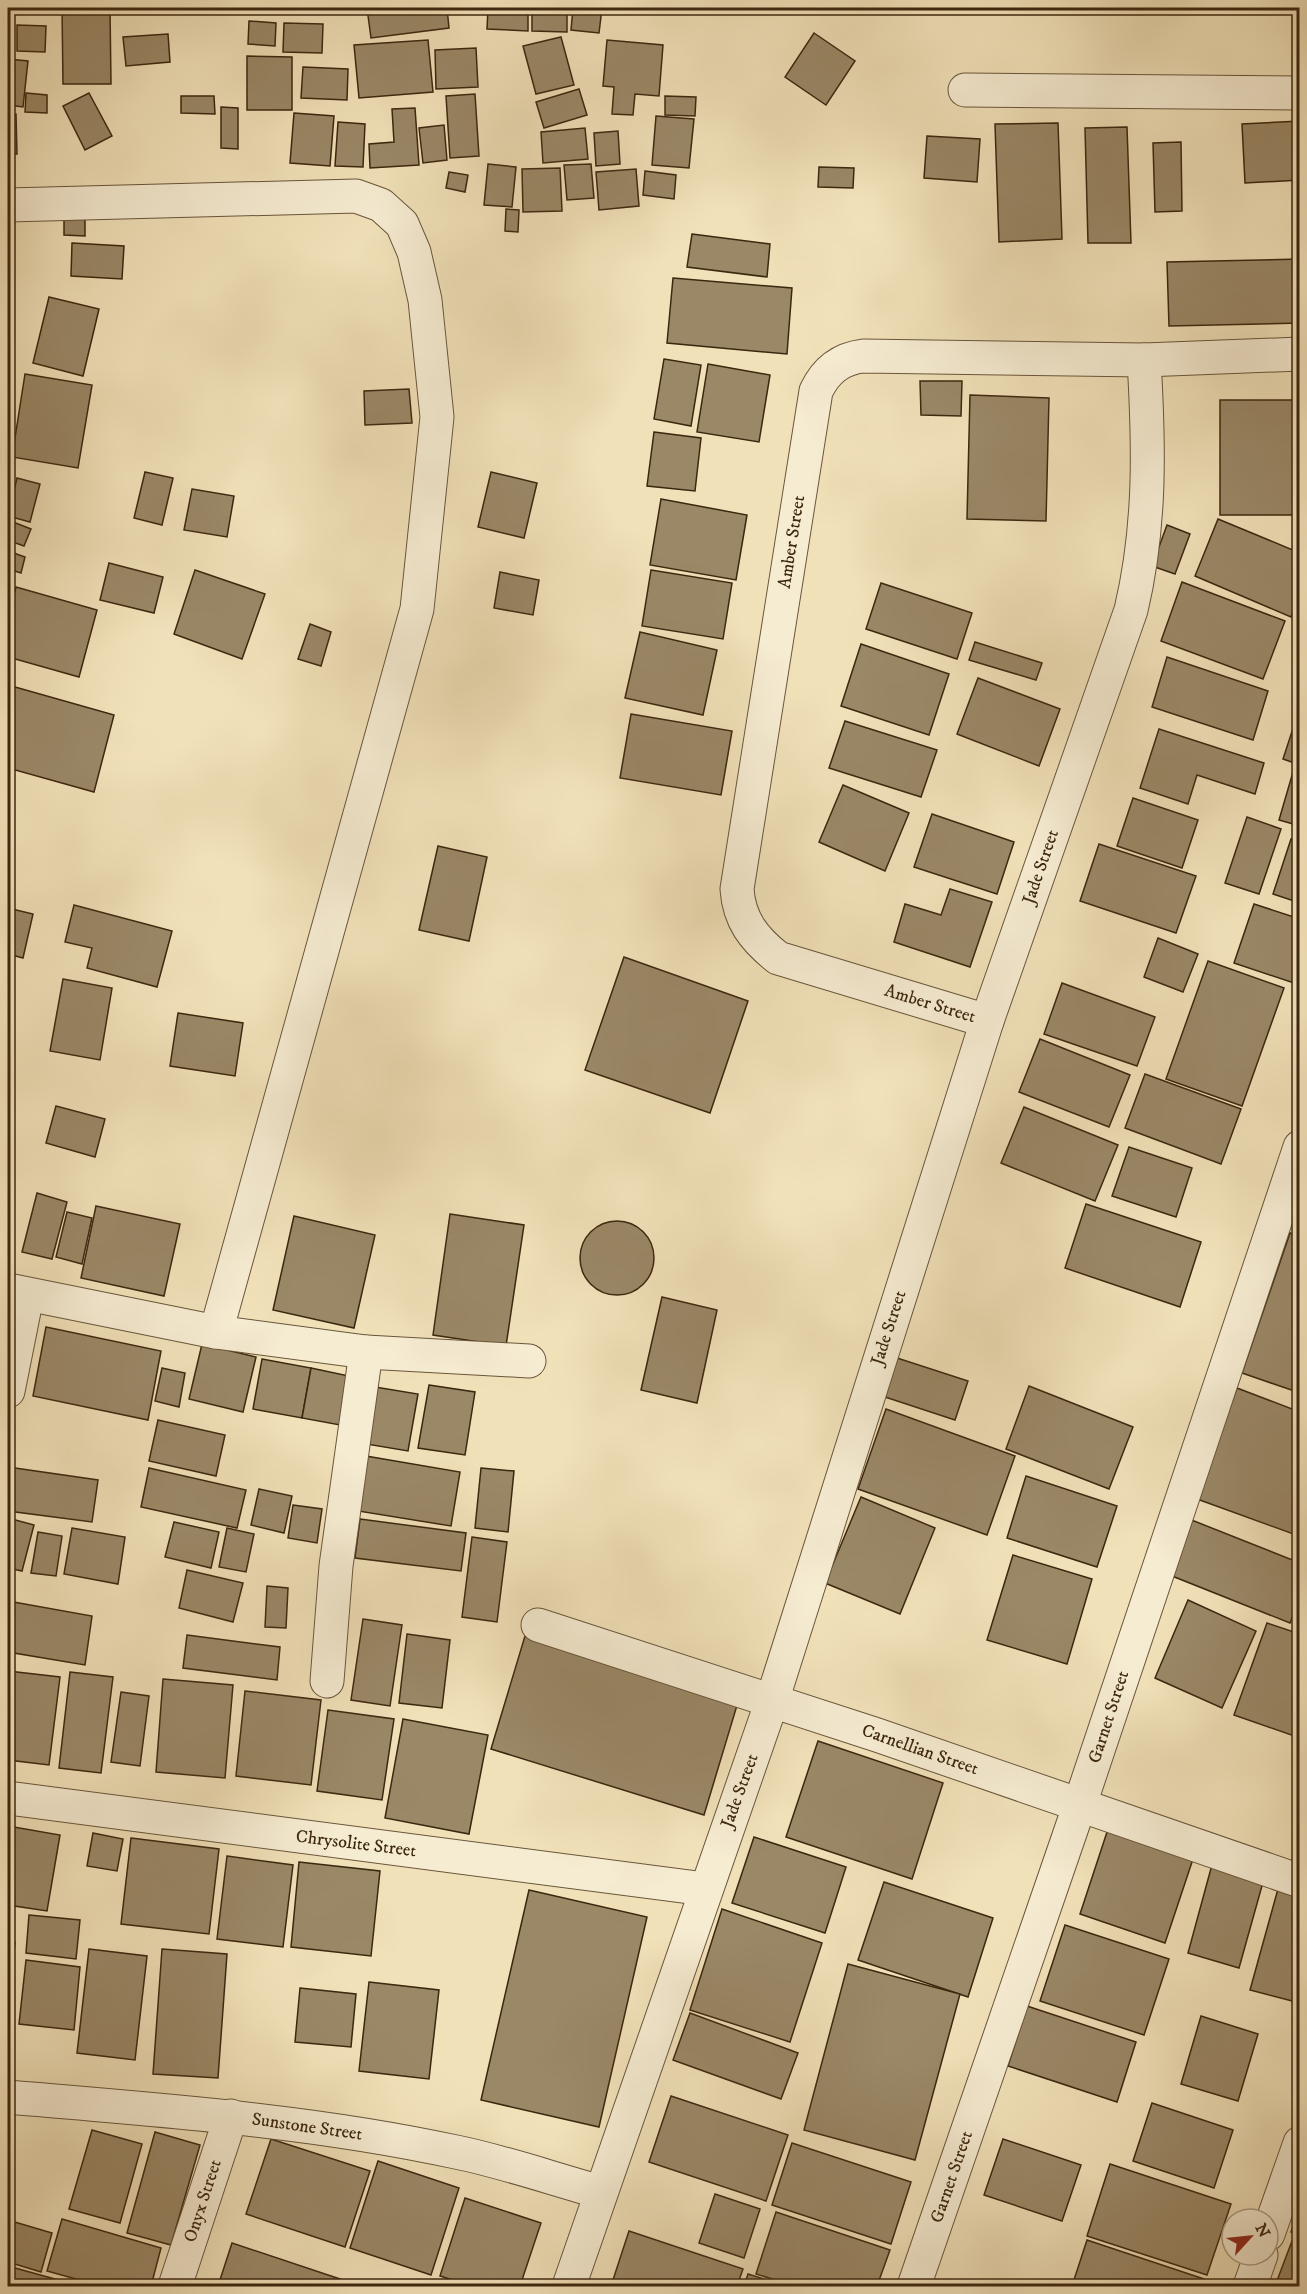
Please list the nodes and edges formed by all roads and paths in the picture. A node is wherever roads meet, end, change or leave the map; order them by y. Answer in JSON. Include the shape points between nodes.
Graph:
{"nodes":[{"id":1,"x":965,"y":90,"type":"dead end"},
{"id":2,"x":1299,"y":93,"type":"edge"},
{"id":3,"x":8,"y":205,"type":"edge"},
{"id":4,"x":1299,"y":354,"type":"edge"},
{"id":5,"x":1144,"y":360,"type":"junction"},
{"id":6,"x":987,"y":1021,"type":"junction"},
{"id":7,"x":1299,"y":1147,"type":"edge"},
{"id":8,"x":17,"y":1293,"type":"edge"},
{"id":9,"x":216,"y":1332,"type":"junction"},
{"id":10,"x":366,"y":1352,"type":"junction"},
{"id":11,"x":529,"y":1360,"type":"dead end"},
{"id":12,"x":8,"y":1391,"type":"edge"},
{"id":13,"x":538,"y":1625,"type":"dead end"},
{"id":14,"x":327,"y":1681,"type":"dead end"},
{"id":15,"x":772,"y":1701,"type":"junction"},
{"id":16,"x":8,"y":1798,"type":"edge"},
{"id":17,"x":1080,"y":1804,"type":"junction"},
{"id":18,"x":1299,"y":1881,"type":"edge"},
{"id":19,"x":705,"y":1889,"type":"junction"},
{"id":20,"x":8,"y":2097,"type":"edge"},
{"id":21,"x":231,"y":2116,"type":"junction"},
{"id":22,"x":1299,"y":2143,"type":"edge"},
{"id":23,"x":601,"y":2192,"type":"junction"},
{"id":24,"x":1277,"y":2207,"type":"edge"},
{"id":25,"x":1257,"y":2267,"type":"edge"},
{"id":26,"x":175,"y":2286,"type":"edge"},
{"id":27,"x":569,"y":2286,"type":"edge"},
{"id":28,"x":914,"y":2286,"type":"edge"},
{"id":29,"x":1250,"y":2286,"type":"edge"}],
"edges":[{"from":1,"to":2,"type":"street"},
{"from":3,"to":9,"type":"street","via":[[356,196],[381,205],[402,224],[414,252],[425,300],[437,417],[417,609]]},
{"from":4,"to":5,"type":"street","name":"Amber Street"},
{"from":5,"to":6,"type":"street","name":"Jade Street","via":[[1148,505],[1137,588]]},
{"from":5,"to":6,"type":"street","name":"Amber Street","via":[[848,357],[823,377],[816,391],[737,889],[738,908],[761,945],[778,958]]},
{"from":6,"to":15,"type":"street","name":"Jade Street"},
{"from":7,"to":17,"type":"street","name":"Garnet Street"},
{"from":8,"to":9,"type":"street"},
{"from":8,"to":12,"type":"street"},
{"from":9,"to":10,"type":"street"},
{"from":10,"to":11,"type":"street"},
{"from":10,"to":14,"type":"street","via":[[336,1566]]},
{"from":13,"to":15,"type":"street","name":"Carnellian Street"},
{"from":15,"to":17,"type":"street","name":"Carnellian Street"},
{"from":15,"to":19,"type":"street","name":"Jade Street"},
{"from":16,"to":19,"type":"street","name":"Chrysolite Street"},
{"from":17,"to":18,"type":"street","name":"Carnellian Street"},
{"from":17,"to":28,"type":"street","name":"Garnet Street"},
{"from":19,"to":23,"type":"street","name":"Jade Street"},
{"from":20,"to":21,"type":"street","name":"Sunstone Street"},
{"from":21,"to":23,"type":"street","name":"Sunstone Street","via":[[457,2152]]},
{"from":21,"to":26,"type":"street","name":"Onyx Street"},
{"from":22,"to":24,"type":"street"},
{"from":23,"to":27,"type":"street","name":"Jade Street"},
{"from":25,"to":29,"type":"street"}]}
